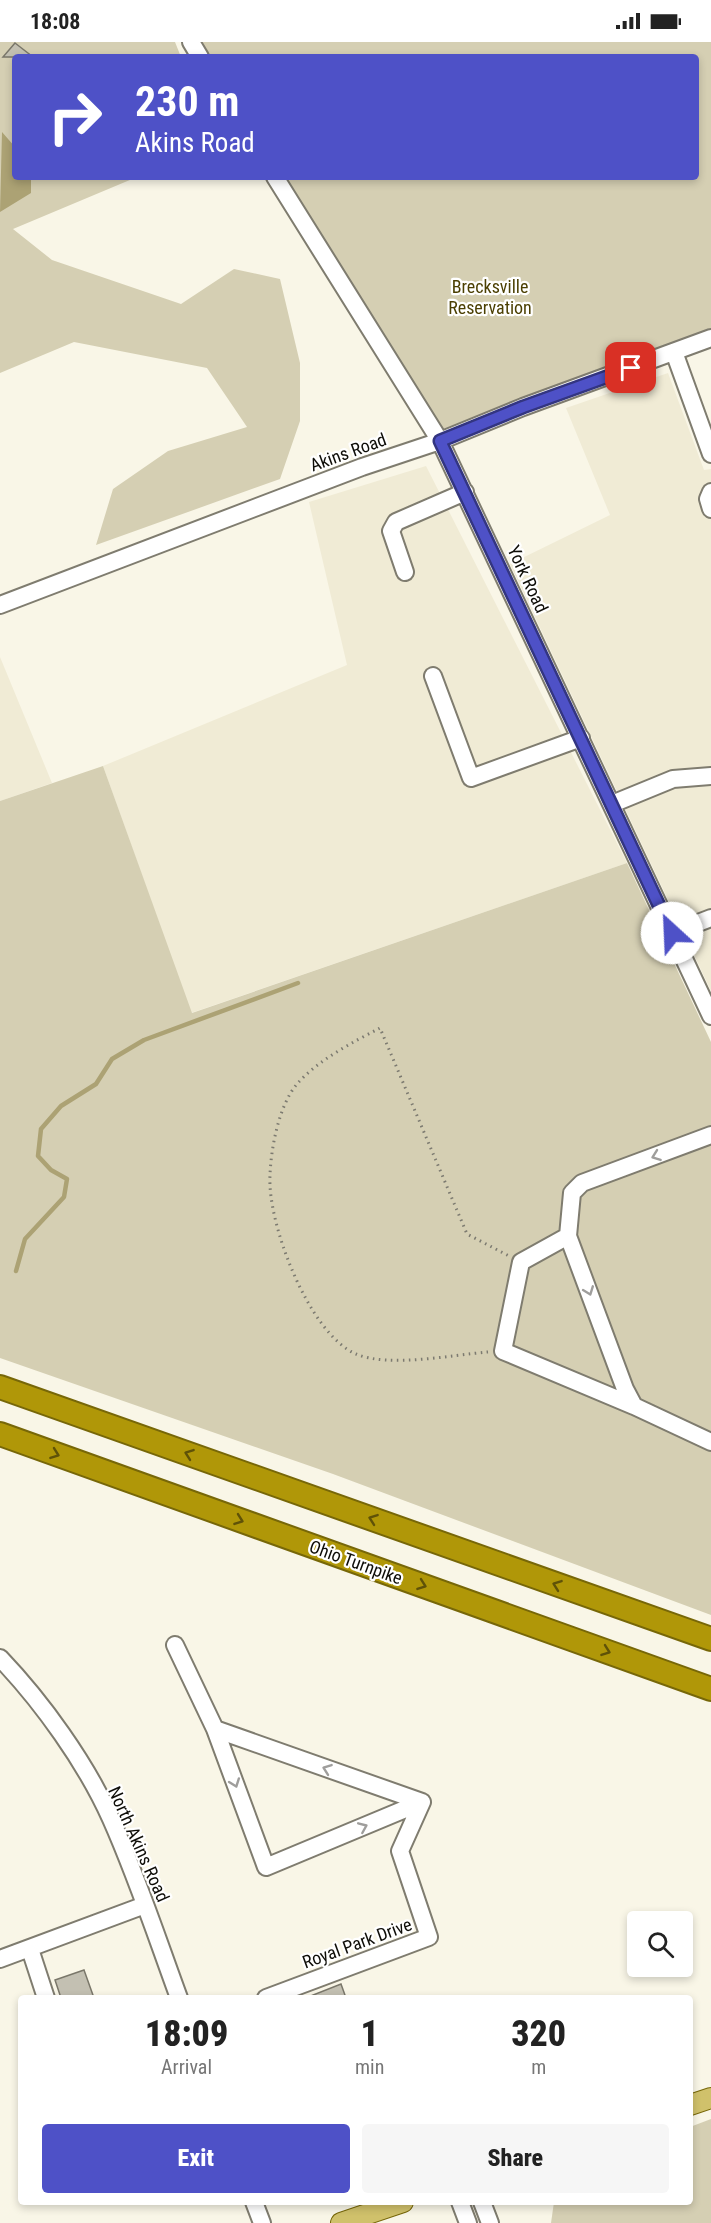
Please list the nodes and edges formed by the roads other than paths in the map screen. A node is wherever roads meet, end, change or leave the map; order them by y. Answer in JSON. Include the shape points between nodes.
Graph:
{"nodes":[{"id":1,"x":277,"y":180,"type":"edge"},
{"id":2,"x":711,"y":339,"type":"edge"},
{"id":3,"x":674,"y":352,"type":"junction"},
{"id":4,"x":440,"y":441,"type":"junction"},
{"id":5,"x":711,"y":454,"type":"edge"},
{"id":6,"x":465,"y":492,"type":"junction"},
{"id":7,"x":711,"y":492,"type":"edge"},
{"id":8,"x":711,"y":509,"type":"edge"},
{"id":9,"x":405,"y":572,"type":"dead end"},
{"id":10,"x":0,"y":605,"type":"edge"},
{"id":11,"x":433,"y":676,"type":"dead end"},
{"id":12,"x":581,"y":738,"type":"junction"},
{"id":13,"x":711,"y":776,"type":"edge"},
{"id":14,"x":612,"y":804,"type":"junction"},
{"id":15,"x":711,"y":918,"type":"edge"},
{"id":16,"x":672,"y":933,"type":"junction"},
{"id":17,"x":711,"y":1016,"type":"edge"},
{"id":18,"x":711,"y":1135,"type":"edge"},
{"id":19,"x":568,"y":1236,"type":"junction"},
{"id":20,"x":0,"y":1387,"type":"edge"},
{"id":21,"x":633,"y":1406,"type":"junction"},
{"id":22,"x":0,"y":1434,"type":"edge"},
{"id":23,"x":711,"y":1442,"type":"edge"},
{"id":24,"x":711,"y":1639,"type":"edge"},
{"id":25,"x":175,"y":1645,"type":"dead end"},
{"id":26,"x":0,"y":1658,"type":"edge"},
{"id":27,"x":711,"y":1689,"type":"edge"},
{"id":28,"x":215,"y":1729,"type":"junction"},
{"id":29,"x":422,"y":1802,"type":"junction"},
{"id":30,"x":146,"y":1905,"type":"junction"},
{"id":31,"x":30,"y":1949,"type":"junction"},
{"id":32,"x":0,"y":1959,"type":"edge"},
{"id":33,"x":45,"y":1995,"type":"edge"},
{"id":34,"x":178,"y":1995,"type":"edge"},
{"id":35,"x":274,"y":1995,"type":"edge"},
{"id":36,"x":711,"y":2098,"type":"edge"},
{"id":37,"x":693,"y":2104,"type":"edge"},
{"id":38,"x":255,"y":2205,"type":"edge"},
{"id":39,"x":394,"y":2205,"type":"edge"},
{"id":40,"x":461,"y":2205,"type":"edge"},
{"id":41,"x":483,"y":2205,"type":"edge"},
{"id":42,"x":262,"y":2223,"type":"edge"},
{"id":43,"x":341,"y":2223,"type":"edge"},
{"id":44,"x":468,"y":2223,"type":"edge"},
{"id":45,"x":490,"y":2223,"type":"edge"}],
"edges":[{"from":1,"to":4,"type":"street","name":"York Road"},
{"from":2,"to":3,"type":"street","name":"Akins Road"},
{"from":3,"to":4,"type":"street","name":"Akins Road"},
{"from":3,"to":5,"type":"street"},
{"from":4,"to":6,"type":"street","name":"York Road"},
{"from":4,"to":10,"type":"street","name":"Akins Road"},
{"from":6,"to":9,"type":"street","via":[[396,522],[391,531]]},
{"from":6,"to":12,"type":"street","name":"York Road"},
{"from":7,"to":8,"type":"street"},
{"from":11,"to":12,"type":"street","via":[[471,778]]},
{"from":12,"to":14,"type":"street","name":"York Road"},
{"from":13,"to":14,"type":"street","via":[[673,779]]},
{"from":14,"to":16,"type":"street","name":"York Road"},
{"from":15,"to":16,"type":"street"},
{"from":16,"to":17,"type":"street","name":"York Road"},
{"from":18,"to":19,"type":"street","one_way":true,"via":[[582,1184],[572,1193]]},
{"from":19,"to":21,"type":"street","one_way":true},
{"from":19,"to":21,"type":"street","via":[[521,1262],[503,1351]]},
{"from":24,"to":20,"type":"highway","one_way":true},
{"from":21,"to":23,"type":"street"},
{"from":22,"to":27,"type":"highway","name":"Ohio Turnpike","one_way":true},
{"from":25,"to":28,"type":"street"},
{"from":26,"to":30,"type":"street","name":"North Akins Road","via":[[39,1704],[89,1779],[110,1817]]},
{"from":29,"to":28,"type":"street","one_way":true},
{"from":28,"to":29,"type":"street","one_way":true,"via":[[266,1867]]},
{"from":29,"to":35,"type":"street","name":"Royal Park Drive","via":[[400,1851],[429,1937]]},
{"from":30,"to":31,"type":"street"},
{"from":30,"to":34,"type":"street","name":"North Akins Road"},
{"from":31,"to":32,"type":"street"},
{"from":31,"to":33,"type":"street"},
{"from":36,"to":37,"type":"main road"},
{"from":38,"to":42,"type":"street"},
{"from":39,"to":43,"type":"main road"},
{"from":40,"to":44,"type":"street"},
{"from":41,"to":45,"type":"street"}]}
